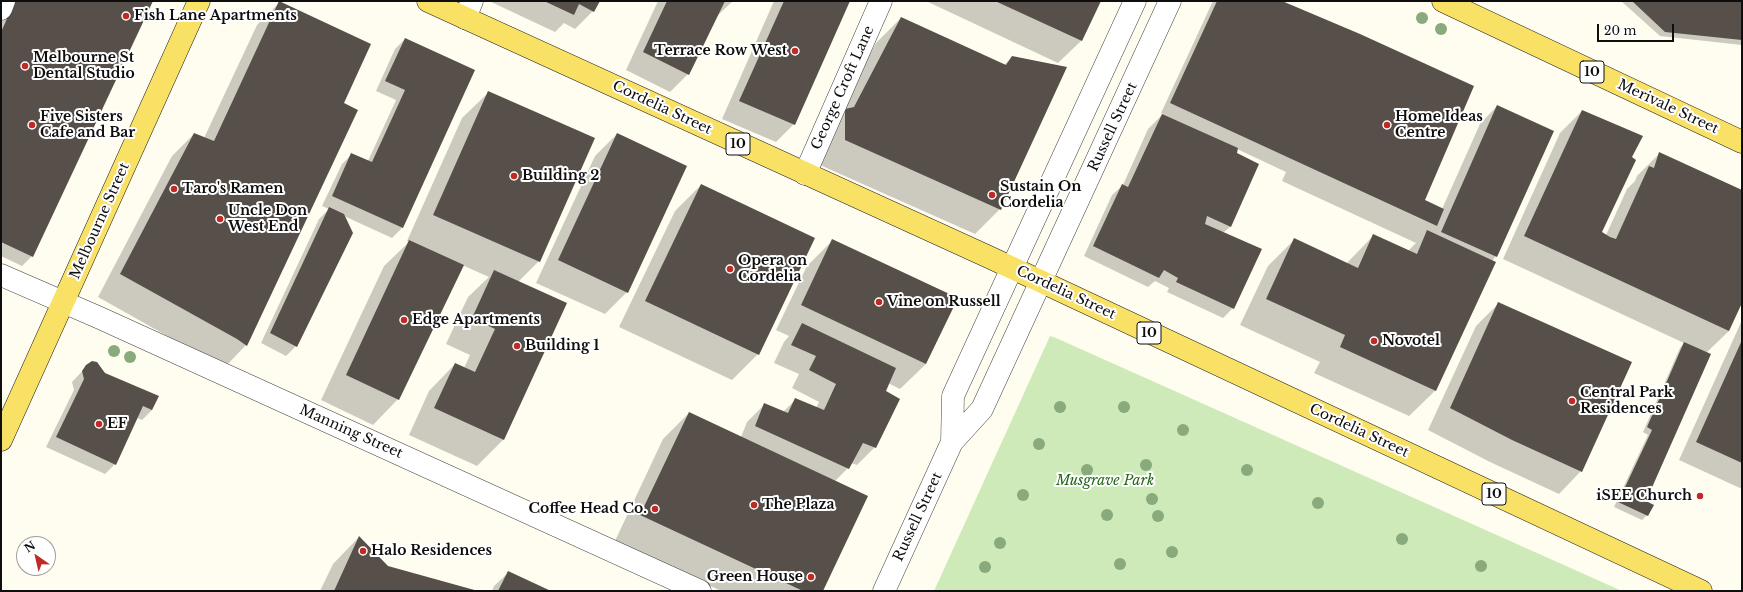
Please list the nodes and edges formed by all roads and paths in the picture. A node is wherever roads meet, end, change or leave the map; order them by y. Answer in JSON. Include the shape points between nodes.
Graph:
{"nodes":[{"id":1,"x":4,"y":1,"type":"edge"},
{"id":2,"x":199,"y":1,"type":"edge"},
{"id":3,"x":428,"y":1,"type":"edge"},
{"id":4,"x":881,"y":1,"type":"edge"},
{"id":5,"x":1135,"y":1,"type":"edge"},
{"id":6,"x":1170,"y":1,"type":"edge"},
{"id":7,"x":1443,"y":1,"type":"edge"},
{"id":8,"x":1,"y":9,"type":"edge"},
{"id":9,"x":468,"y":9,"type":"edge"},
{"id":10,"x":1739,"y":139,"type":"edge"},
{"id":11,"x":805,"y":174,"type":"junction"},
{"id":12,"x":1013,"y":268,"type":"junction"},
{"id":13,"x":1,"y":275,"type":"edge"},
{"id":14,"x":1041,"y":282,"type":"junction"},
{"id":15,"x":63,"y":302,"type":"junction"},
{"id":16,"x":1,"y":440,"type":"edge"},
{"id":17,"x":952,"y":442,"type":"junction"},
{"id":18,"x":700,"y":591,"type":"edge"},
{"id":19,"x":884,"y":591,"type":"edge"},
{"id":20,"x":1701,"y":591,"type":"edge"}],
"edges":[{"from":1,"to":8,"type":"street"},
{"from":2,"to":15,"type":"main road","name":"Melbourne Street"},
{"from":3,"to":9,"type":"main road","name":"Cordelia Street","number":"10"},
{"from":4,"to":11,"type":"street","name":"George Croft Lane"},
{"from":5,"to":12,"type":"street","name":"Russell Street"},
{"from":6,"to":14,"type":"street","name":"Russell Street"},
{"from":7,"to":10,"type":"main road","name":"Merivale Street","number":"10"},
{"from":9,"to":11,"type":"main road","name":"Cordelia Street","number":"10"},
{"from":11,"to":12,"type":"main road","name":"Cordelia Street","number":"10"},
{"from":12,"to":14,"type":"main road","name":"Cordelia Street","number":"10"},
{"from":12,"to":17,"type":"street","name":"Russell Street","via":[[953,396]]},
{"from":13,"to":15,"type":"street","name":"Manning Street"},
{"from":14,"to":17,"type":"street","name":"Russell Street","via":[[982,409]]},
{"from":14,"to":20,"type":"main road","name":"Cordelia Street","number":"10"},
{"from":15,"to":16,"type":"main road","name":"Melbourne Street"},
{"from":15,"to":18,"type":"street","name":"Manning Street"},
{"from":17,"to":19,"type":"street","name":"Russell Street"}]}
